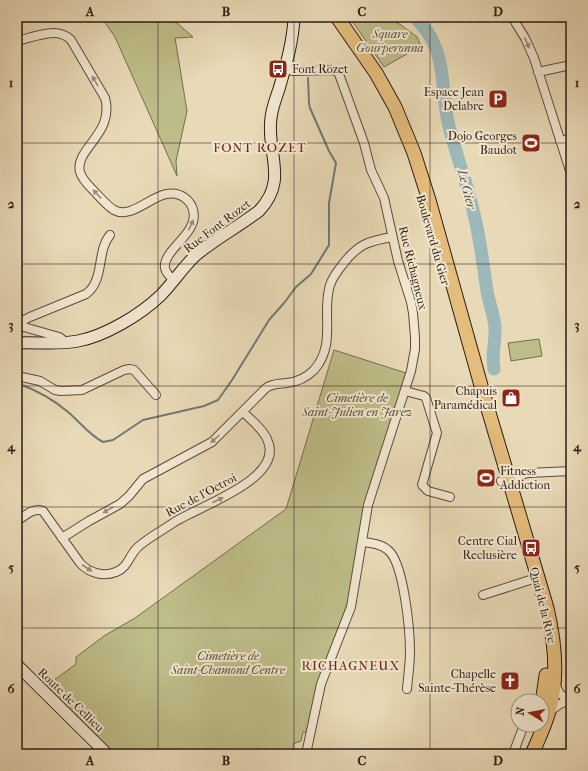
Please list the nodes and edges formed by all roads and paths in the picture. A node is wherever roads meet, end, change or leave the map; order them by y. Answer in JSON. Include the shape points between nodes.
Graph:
{"nodes":[{"id":1,"x":294,"y":17,"type":"edge"},
{"id":2,"x":327,"y":17,"type":"edge"},
{"id":3,"x":337,"y":17,"type":"edge"},
{"id":4,"x":512,"y":17,"type":"edge"},
{"id":5,"x":17,"y":41,"type":"edge"},
{"id":6,"x":571,"y":65,"type":"edge"},
{"id":7,"x":284,"y":69,"type":"junction"},
{"id":8,"x":538,"y":72,"type":"junction"},
{"id":9,"x":571,"y":139,"type":"edge"},
{"id":10,"x":560,"y":141,"type":"junction"},
{"id":11,"x":571,"y":174,"type":"edge"},
{"id":12,"x":110,"y":235,"type":"dead end"},
{"id":13,"x":392,"y":237,"type":"junction"},
{"id":14,"x":174,"y":280,"type":"junction"},
{"id":15,"x":17,"y":343,"type":"edge"},
{"id":16,"x":63,"y":343,"type":"junction"},
{"id":17,"x":17,"y":376,"type":"edge"},
{"id":18,"x":405,"y":391,"type":"junction"},
{"id":19,"x":156,"y":395,"type":"dead end"},
{"id":20,"x":243,"y":412,"type":"junction"},
{"id":21,"x":571,"y":471,"type":"edge"},
{"id":22,"x":504,"y":480,"type":"junction"},
{"id":23,"x":450,"y":497,"type":"dead end"},
{"id":24,"x":17,"y":521,"type":"edge"},
{"id":25,"x":62,"y":538,"type":"junction"},
{"id":26,"x":362,"y":542,"type":"junction"},
{"id":27,"x":530,"y":580,"type":"junction"},
{"id":28,"x":483,"y":595,"type":"dead end"},
{"id":29,"x":17,"y":665,"type":"edge"},
{"id":30,"x":555,"y":683,"type":"junction"},
{"id":31,"x":407,"y":689,"type":"dead end"},
{"id":32,"x":546,"y":693,"type":"edge"},
{"id":33,"x":550,"y":697,"type":"edge"},
{"id":34,"x":570,"y":701,"type":"edge"},
{"id":35,"x":550,"y":707,"type":"edge"},
{"id":36,"x":521,"y":733,"type":"edge"},
{"id":37,"x":533,"y":733,"type":"edge"},
{"id":38,"x":538,"y":733,"type":"edge"},
{"id":39,"x":107,"y":754,"type":"edge"},
{"id":40,"x":306,"y":754,"type":"edge"},
{"id":41,"x":513,"y":754,"type":"edge"},
{"id":42,"x":524,"y":754,"type":"edge"},
{"id":43,"x":532,"y":754,"type":"edge"}],
"edges":[{"from":1,"to":7,"type":"main road","name":"Rue Font Rozet","via":[[293,36]]},
{"from":2,"to":22,"type":"main road","name":"Boulevard du Gier","via":[[365,69],[399,132]]},
{"from":3,"to":22,"type":"main road","name":"Boulevard du Gier","via":[[376,73],[395,108],[414,153],[432,208]]},
{"from":4,"to":8,"type":"street","one_way":true,"via":[[525,38]]},
{"from":14,"to":5,"type":"street","one_way":true,"via":[[165,268],[166,259],[191,227],[194,219],[191,205],[187,199],[175,193],[168,193],[129,211],[115,210],[106,204],[84,180],[79,168],[82,158],[104,126],[108,107],[105,98],[67,36],[53,33]]},
{"from":6,"to":8,"type":"street"},
{"from":7,"to":13,"type":"street","name":"Rue Richagneux","via":[[304,72],[333,70],[339,74],[364,143],[370,170],[382,192]]},
{"from":7,"to":14,"type":"main road","name":"Rue Font Rozet","via":[[271,118],[270,134],[275,172],[268,200],[259,211],[196,256]]},
{"from":8,"to":10,"type":"street"},
{"from":9,"to":10,"type":"street"},
{"from":10,"to":11,"type":"street"},
{"from":12,"to":16,"type":"street","via":[[105,243],[96,281],[91,290],[22,323],[24,327],[59,337]]},
{"from":13,"to":18,"type":"street","name":"Rue Richagneux","via":[[413,313],[414,355]]},
{"from":13,"to":20,"type":"street","via":[[370,241],[359,247],[348,257],[330,284],[326,347],[313,370],[298,381],[270,385]]},
{"from":14,"to":16,"type":"main road","name":"Rue Font Rozet","via":[[156,300],[136,315],[93,337]]},
{"from":15,"to":16,"type":"main road","name":"Rue Font Rozet"},
{"from":17,"to":19,"type":"street","via":[[40,381],[54,390],[61,391],[85,389],[130,369],[134,370]]},
{"from":18,"to":23,"type":"street","via":[[426,398],[437,430],[422,485],[428,491]]},
{"from":18,"to":26,"type":"street","name":"Rue Richagneux","via":[[368,505]]},
{"from":20,"to":25,"type":"street","one_way":true,"via":[[212,442],[143,479],[120,504]]},
{"from":25,"to":20,"type":"street","name":"Rue de l'Octroi","one_way":true,"via":[[86,570],[105,574],[115,572],[126,565],[137,548],[179,518],[243,487],[265,466],[270,446],[267,438]]},
{"from":21,"to":22,"type":"street","via":[[528,473]]},
{"from":22,"to":27,"type":"main road","name":"Quai de la Rive"},
{"from":22,"to":30,"type":"main road","name":"Quai de la Rive","via":[[552,628]]},
{"from":24,"to":25,"type":"street","via":[[39,509]]},
{"from":26,"to":31,"type":"street","via":[[388,550],[399,570],[409,629]]},
{"from":26,"to":40,"type":"street","name":"Rue Richagneux","via":[[351,607],[319,690]]},
{"from":27,"to":28,"type":"street"},
{"from":27,"to":32,"type":"main road","name":"Quai de la Rive","via":[[546,644]]},
{"from":29,"to":39,"type":"main road","name":"Route de Cellieu"},
{"from":30,"to":33,"type":"main road","name":"Quai de la Rive"},
{"from":30,"to":34,"type":"street","via":[[560,694]]},
{"from":34,"to":35,"type":"street"},
{"from":36,"to":41,"type":"street"},
{"from":37,"to":42,"type":"main road"},
{"from":38,"to":43,"type":"main road","name":"Quai de la Rive"}]}
